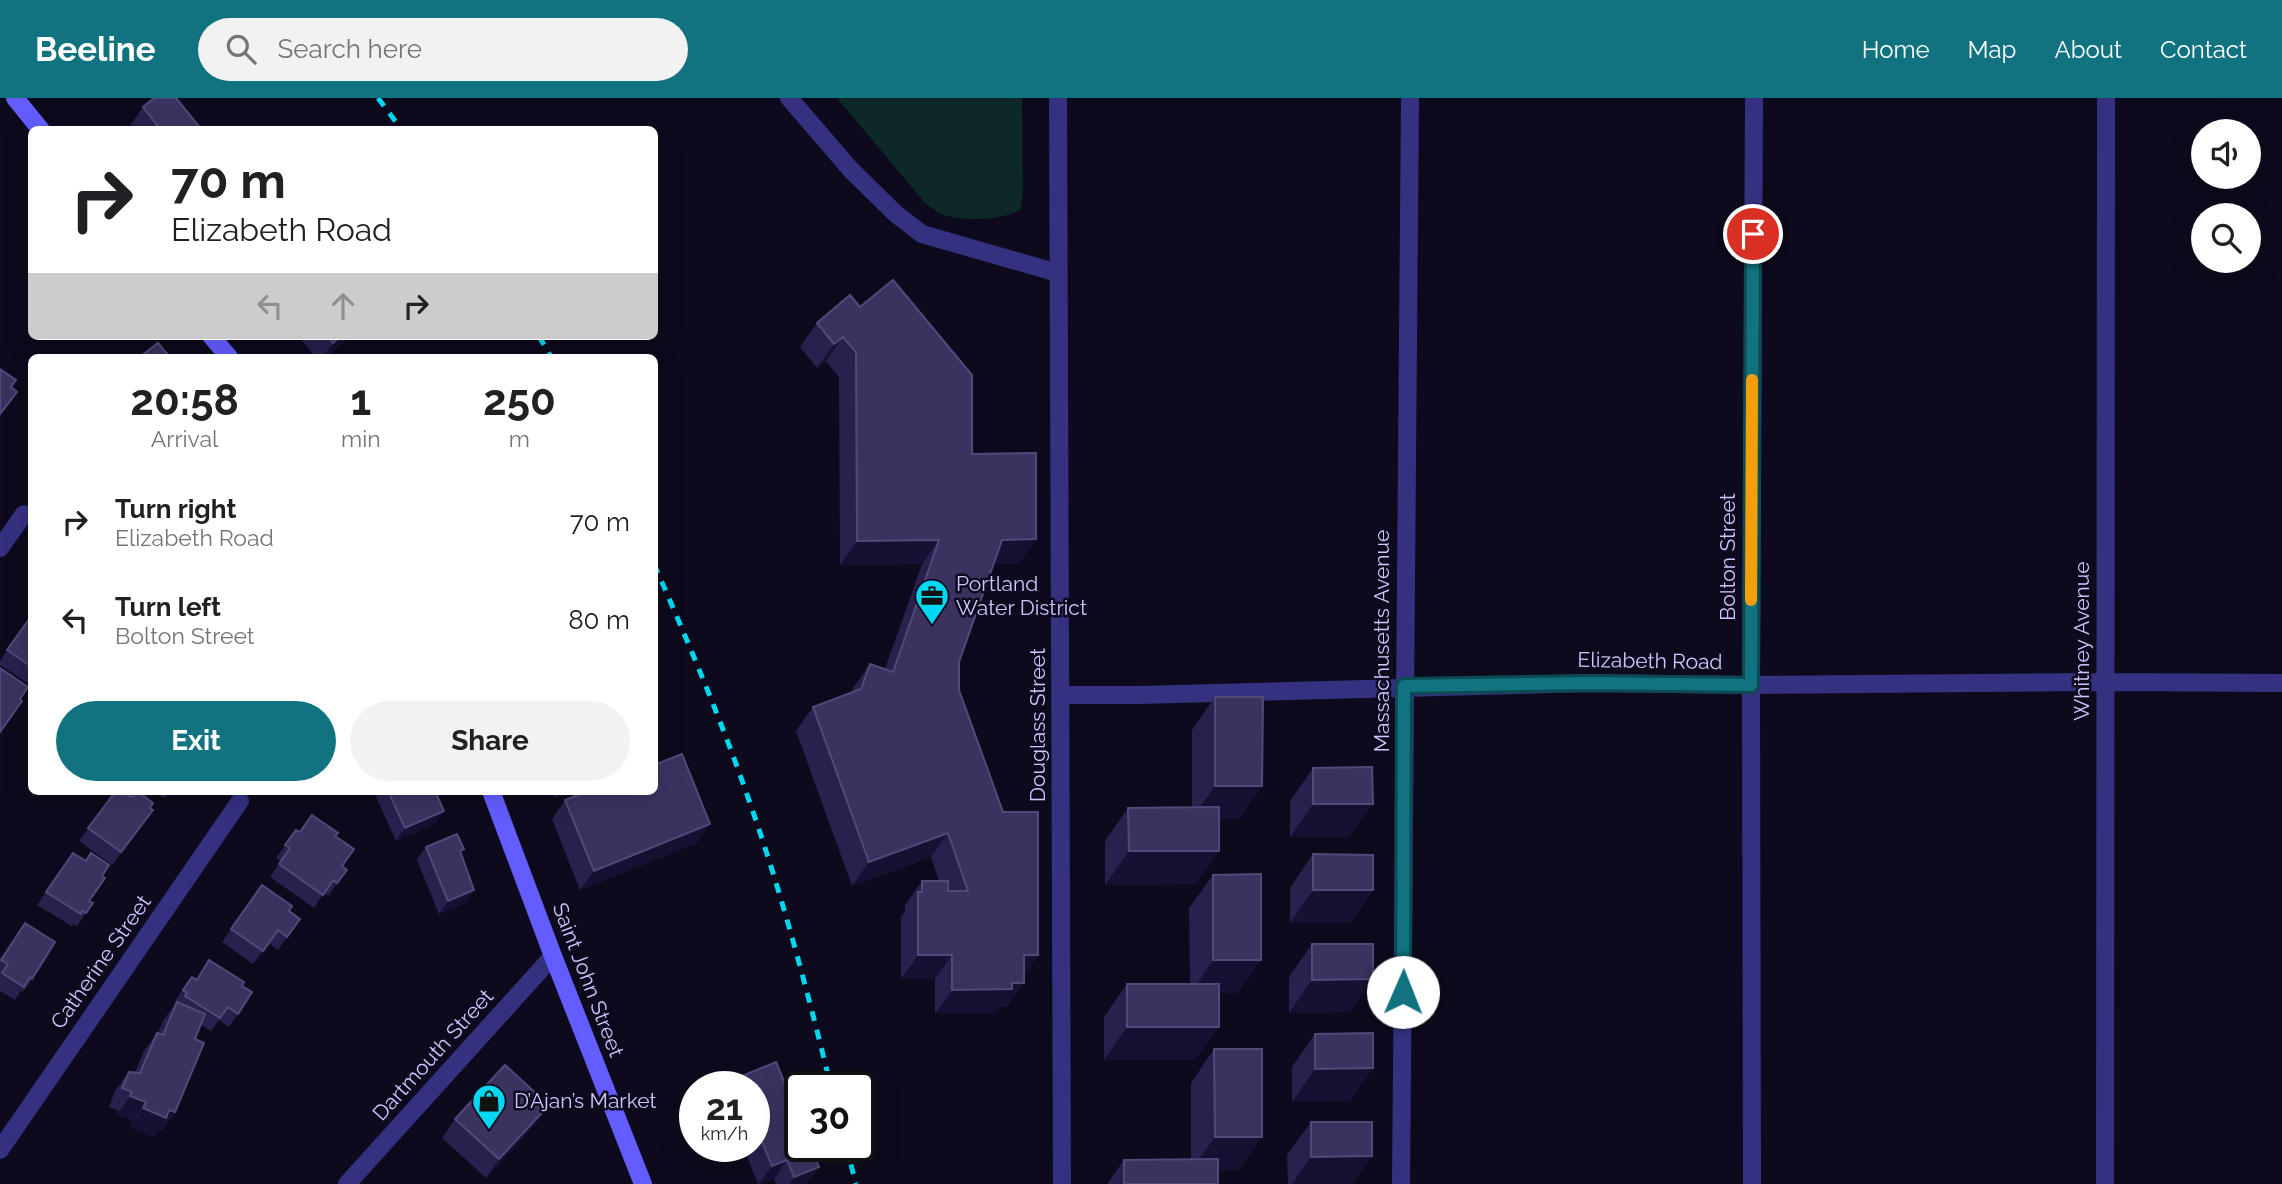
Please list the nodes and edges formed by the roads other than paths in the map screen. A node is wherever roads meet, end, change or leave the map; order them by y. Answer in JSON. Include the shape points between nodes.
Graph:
{"nodes":[{"id":1,"x":15,"y":98,"type":"edge"},
{"id":2,"x":789,"y":98,"type":"edge"},
{"id":3,"x":1058,"y":98,"type":"edge"},
{"id":4,"x":1410,"y":98,"type":"edge"},
{"id":5,"x":1754,"y":98,"type":"edge"},
{"id":6,"x":2106,"y":98,"type":"edge"},
{"id":7,"x":38,"y":126,"type":"edge"},
{"id":8,"x":1058,"y":273,"type":"junction"},
{"id":9,"x":214,"y":340,"type":"edge"},
{"id":10,"x":226,"y":354,"type":"edge"},
{"id":11,"x":24,"y":514,"type":"dead end"},
{"id":12,"x":0,"y":548,"type":"edge"},
{"id":13,"x":2105,"y":682,"type":"junction"},
{"id":14,"x":2282,"y":683,"type":"edge"},
{"id":15,"x":1751,"y":685,"type":"junction"},
{"id":16,"x":1404,"y":686,"type":"junction"},
{"id":17,"x":1060,"y":695,"type":"junction"},
{"id":18,"x":493,"y":795,"type":"edge"},
{"id":19,"x":240,"y":801,"type":"dead end"},
{"id":20,"x":553,"y":956,"type":"junction"},
{"id":21,"x":0,"y":1150,"type":"edge"},
{"id":22,"x":347,"y":1184,"type":"edge"},
{"id":23,"x":643,"y":1184,"type":"edge"},
{"id":24,"x":1062,"y":1184,"type":"edge"},
{"id":25,"x":1401,"y":1184,"type":"edge"},
{"id":26,"x":1752,"y":1184,"type":"edge"},
{"id":27,"x":2105,"y":1184,"type":"edge"}],
"edges":[{"from":1,"to":7,"type":"main road"},
{"from":2,"to":8,"type":"street","via":[[851,170],[922,234]]},
{"from":3,"to":8,"type":"street","name":"Douglass Street"},
{"from":4,"to":16,"type":"street","name":"Massachusetts Avenue"},
{"from":5,"to":15,"type":"street","name":"Bolton Street"},
{"from":6,"to":13,"type":"street","name":"Whitney Avenue"},
{"from":8,"to":17,"type":"street","name":"Douglass Street"},
{"from":9,"to":10,"type":"main road"},
{"from":11,"to":12,"type":"street"},
{"from":13,"to":14,"type":"street","name":"Elizabeth Road"},
{"from":13,"to":15,"type":"street","name":"Elizabeth Road"},
{"from":13,"to":27,"type":"street","name":"Whitney Avenue"},
{"from":15,"to":16,"type":"street","name":"Elizabeth Road"},
{"from":15,"to":26,"type":"street","name":"Bolton Street"},
{"from":16,"to":17,"type":"street","name":"Elizabeth Road"},
{"from":16,"to":25,"type":"street","name":"Massachusetts Avenue"},
{"from":17,"to":24,"type":"street","name":"Douglass Street"},
{"from":18,"to":20,"type":"main road","name":"Saint John Street"},
{"from":19,"to":21,"type":"street","name":"Catherine Street"},
{"from":20,"to":22,"type":"street","name":"Dartmouth Street"},
{"from":20,"to":23,"type":"main road","name":"Saint John Street"}]}
